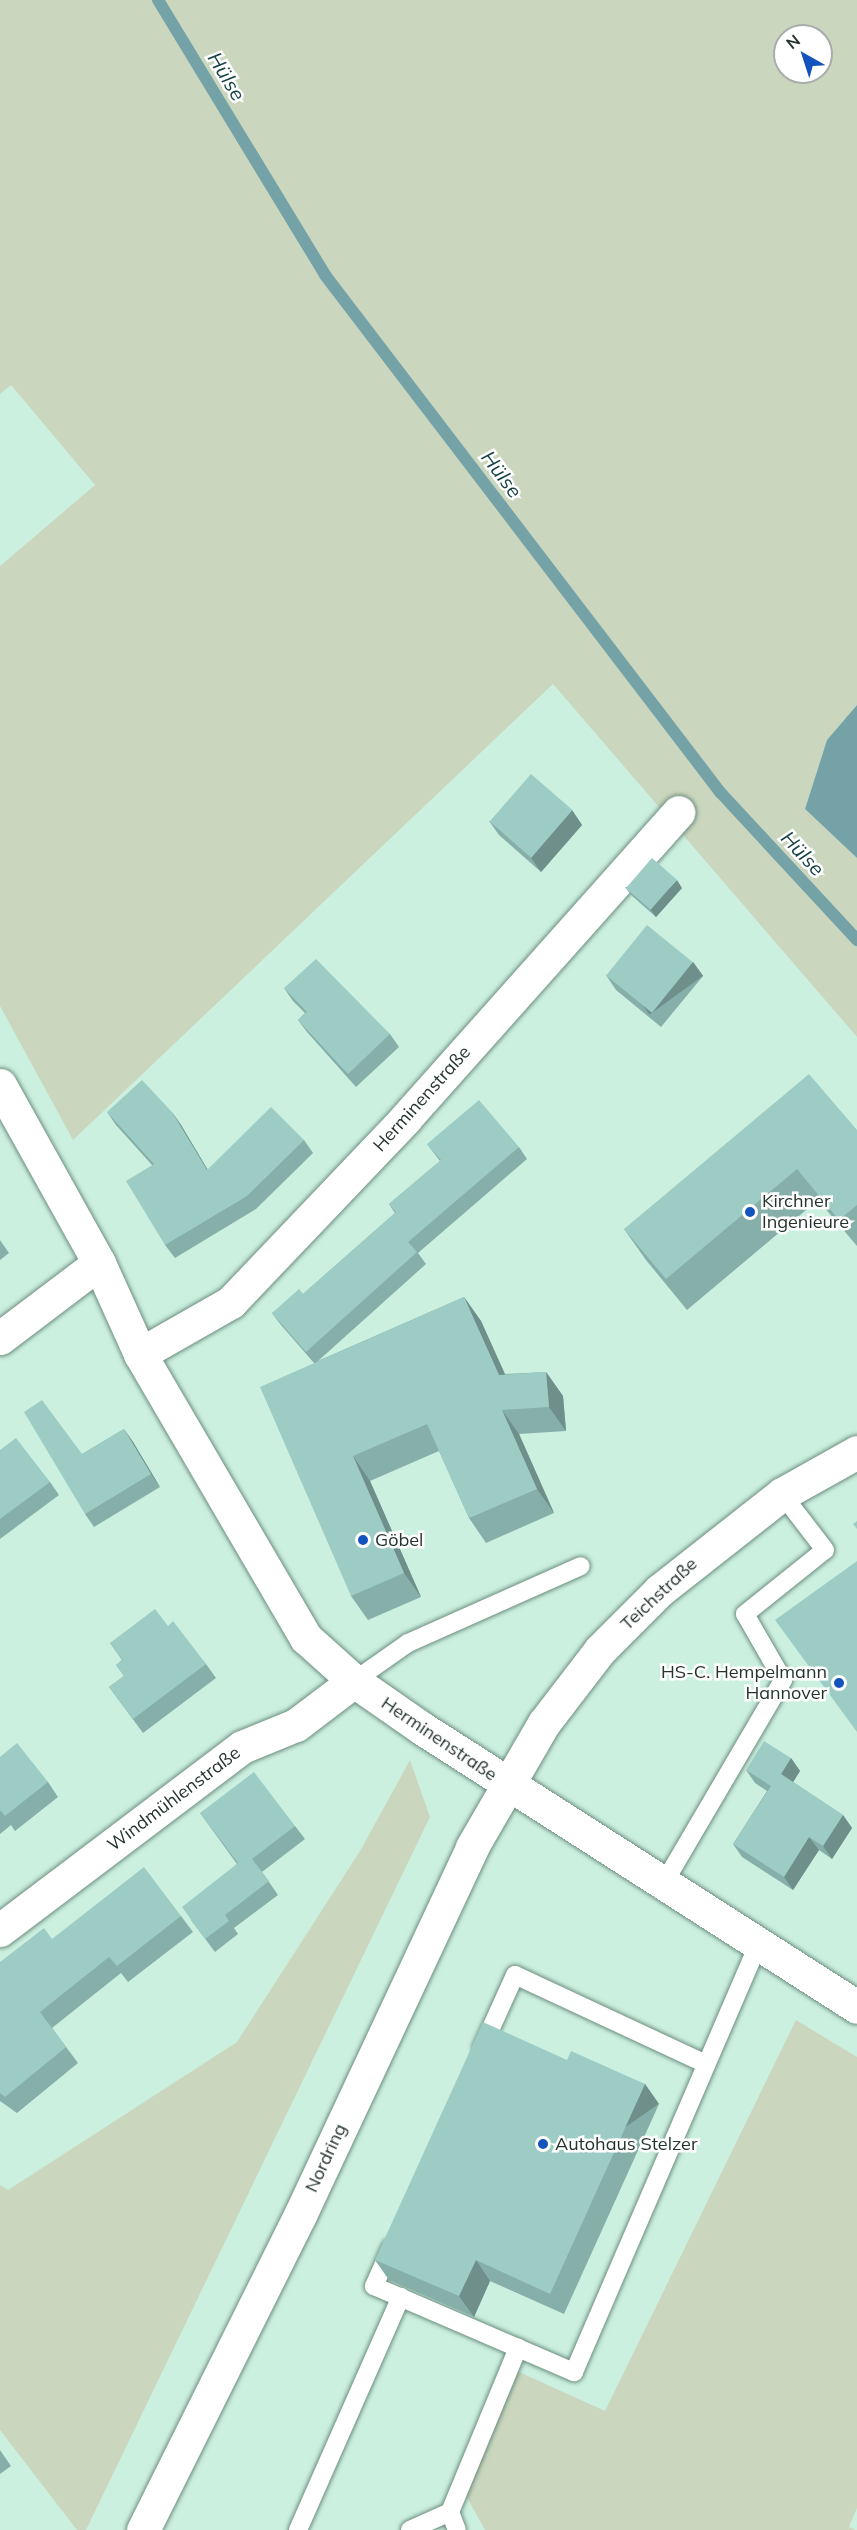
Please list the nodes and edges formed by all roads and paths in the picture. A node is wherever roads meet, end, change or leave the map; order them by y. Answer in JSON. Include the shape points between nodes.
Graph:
{"nodes":[{"id":1,"x":679,"y":812,"type":"dead end"},
{"id":2,"x":0,"y":1085,"type":"edge"},
{"id":3,"x":99,"y":1263,"type":"junction"},
{"id":4,"x":0,"y":1338,"type":"edge"},
{"id":5,"x":140,"y":1354,"type":"junction"},
{"id":6,"x":857,"y":1452,"type":"edge"},
{"id":7,"x":782,"y":1494,"type":"junction"},
{"id":8,"x":581,"y":1566,"type":"dead end"},
{"id":9,"x":354,"y":1681,"type":"junction"},
{"id":10,"x":506,"y":1784,"type":"junction"},
{"id":11,"x":664,"y":1883,"type":"junction"},
{"id":12,"x":0,"y":1930,"type":"edge"},
{"id":13,"x":759,"y":1943,"type":"junction"},
{"id":14,"x":857,"y":2007,"type":"edge"},
{"id":15,"x":476,"y":2061,"type":"edge"},
{"id":16,"x":704,"y":2063,"type":"junction"},
{"id":17,"x":398,"y":2232,"type":"edge"},
{"id":18,"x":400,"y":2297,"type":"junction"},
{"id":19,"x":518,"y":2348,"type":"junction"},
{"id":20,"x":450,"y":2512,"type":"junction"},
{"id":21,"x":143,"y":2530,"type":"edge"},
{"id":22,"x":298,"y":2530,"type":"edge"},
{"id":23,"x":410,"y":2530,"type":"edge"},
{"id":24,"x":458,"y":2530,"type":"edge"}],
"edges":[{"from":1,"to":5,"type":"street","name":"Herminenstraße","via":[[405,1119],[231,1302]]},
{"from":2,"to":3,"type":"street","name":"Herminenstraße"},
{"from":3,"to":4,"type":"street"},
{"from":3,"to":5,"type":"street","name":"Herminenstraße"},
{"from":5,"to":9,"type":"street","name":"Herminenstraße","via":[[306,1638]]},
{"from":6,"to":7,"type":"street","name":"Teichstraße"},
{"from":7,"to":10,"type":"street","name":"Teichstraße","via":[[660,1590],[600,1650],[544,1723]]},
{"from":7,"to":11,"type":"lane","via":[[825,1550],[745,1614],[783,1680]]},
{"from":8,"to":9,"type":"lane","via":[[408,1643]]},
{"from":9,"to":10,"type":"street","name":"Herminenstraße"},
{"from":9,"to":12,"type":"street","name":"Windmühlenstraße","via":[[296,1725],[242,1747]]},
{"from":10,"to":11,"type":"street","name":"Herminenstraße"},
{"from":10,"to":21,"type":"street","name":"Nordring"},
{"from":11,"to":13,"type":"street","name":"Herminenstraße"},
{"from":13,"to":14,"type":"street","name":"Herminenstraße"},
{"from":13,"to":16,"type":"lane"},
{"from":15,"to":16,"type":"lane","via":[[514,1975]]},
{"from":16,"to":19,"type":"lane","via":[[574,2372]]},
{"from":17,"to":18,"type":"lane","via":[[374,2286]]},
{"from":18,"to":19,"type":"lane"},
{"from":18,"to":22,"type":"lane"},
{"from":19,"to":20,"type":"lane"},
{"from":20,"to":23,"type":"lane"},
{"from":20,"to":24,"type":"lane"}]}
